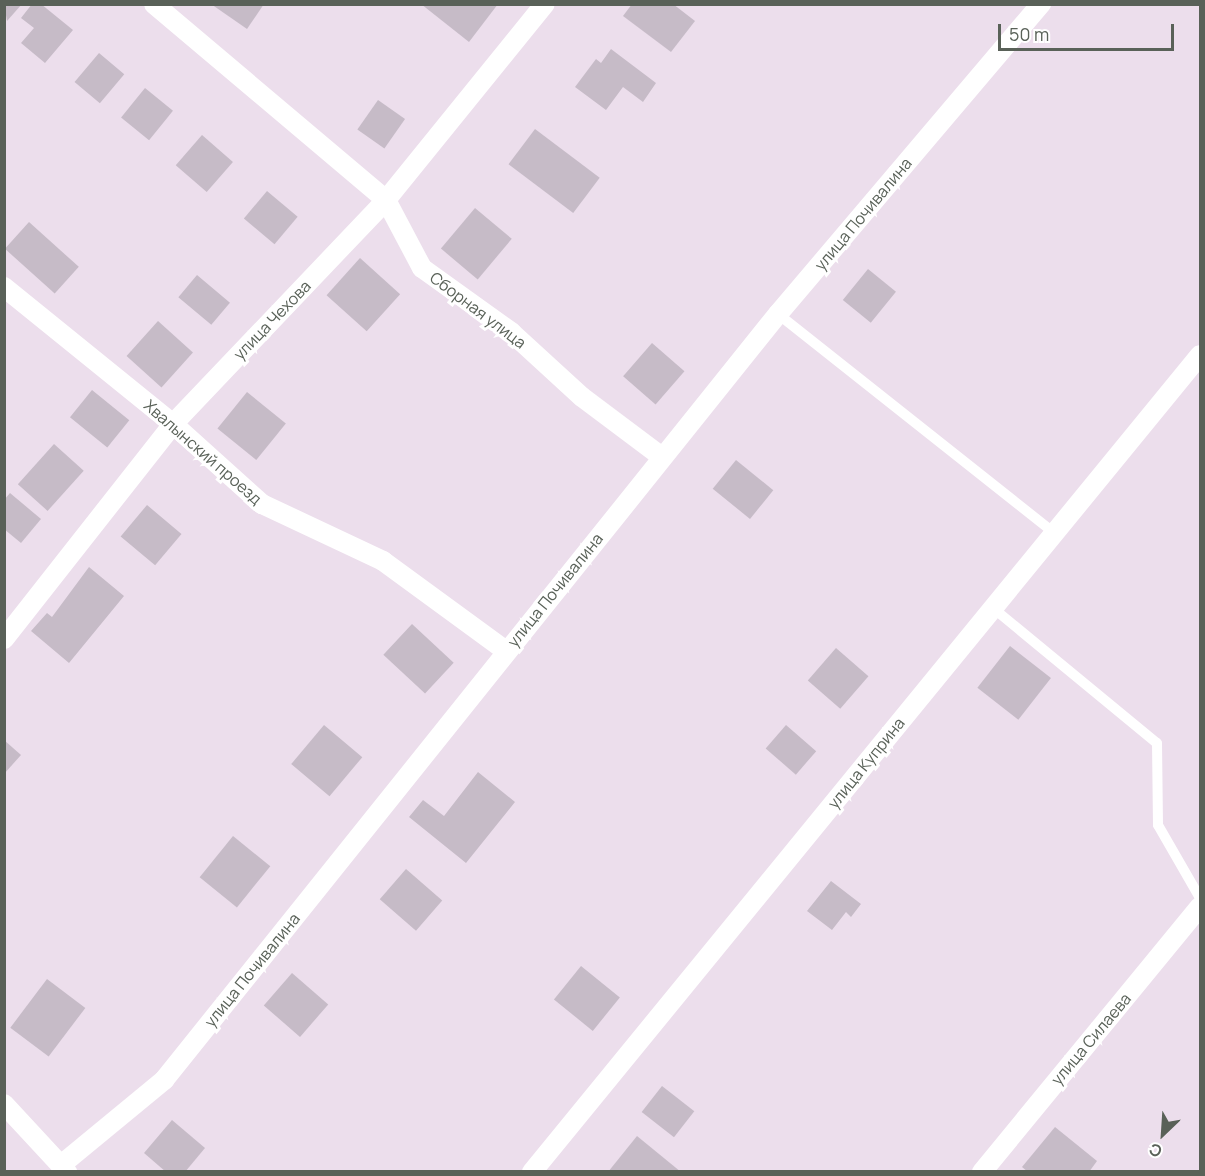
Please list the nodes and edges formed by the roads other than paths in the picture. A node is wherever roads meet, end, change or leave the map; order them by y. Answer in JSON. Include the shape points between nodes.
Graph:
{"nodes":[{"id":1,"x":545,"y":4,"type":"edge"},
{"id":2,"x":1041,"y":4,"type":"edge"},
{"id":3,"x":164,"y":8,"type":"edge"},
{"id":4,"x":386,"y":200,"type":"junction"},
{"id":5,"x":4,"y":287,"type":"edge"},
{"id":6,"x":777,"y":314,"type":"junction"},
{"id":7,"x":1200,"y":355,"type":"edge"},
{"id":8,"x":173,"y":424,"type":"junction"},
{"id":9,"x":662,"y":457,"type":"junction"},
{"id":10,"x":1054,"y":533,"type":"junction"},
{"id":11,"x":993,"y":608,"type":"junction"},
{"id":12,"x":4,"y":639,"type":"edge"},
{"id":13,"x":506,"y":651,"type":"junction"},
{"id":14,"x":1200,"y":898,"type":"edge"},
{"id":15,"x":1200,"y":907,"type":"edge"},
{"id":16,"x":4,"y":1104,"type":"edge"},
{"id":17,"x":64,"y":1168,"type":"edge"},
{"id":18,"x":532,"y":1172,"type":"edge"},
{"id":19,"x":982,"y":1172,"type":"edge"}],
"edges":[{"from":1,"to":4,"type":"street","name":"улица Чехова"},
{"from":2,"to":6,"type":"street","name":"улица Почивалина"},
{"from":3,"to":4,"type":"street","name":"Сборная улица"},
{"from":4,"to":8,"type":"street","name":"улица Чехова"},
{"from":4,"to":9,"type":"street","name":"Сборная улица","via":[[422,268],[511,332],[582,397]]},
{"from":5,"to":8,"type":"street","name":"Хвалынский проезд"},
{"from":6,"to":9,"type":"street","name":"улица Почивалина"},
{"from":6,"to":10,"type":"lane"},
{"from":7,"to":10,"type":"street","name":"улица Куприна"},
{"from":8,"to":12,"type":"street","name":"улица Чехова"},
{"from":8,"to":13,"type":"street","name":"Хвалынский проезд","via":[[262,504],[383,561]]},
{"from":9,"to":13,"type":"street","name":"улица Почивалина"},
{"from":10,"to":11,"type":"street","name":"улица Куприна"},
{"from":11,"to":14,"type":"lane","via":[[1157,743],[1158,825]]},
{"from":11,"to":18,"type":"street","name":"улица Куприна"},
{"from":13,"to":17,"type":"street","name":"улица Почивалина","via":[[164,1080]]},
{"from":15,"to":19,"type":"street","name":"улица Силаева"},
{"from":16,"to":17,"type":"street"}]}
